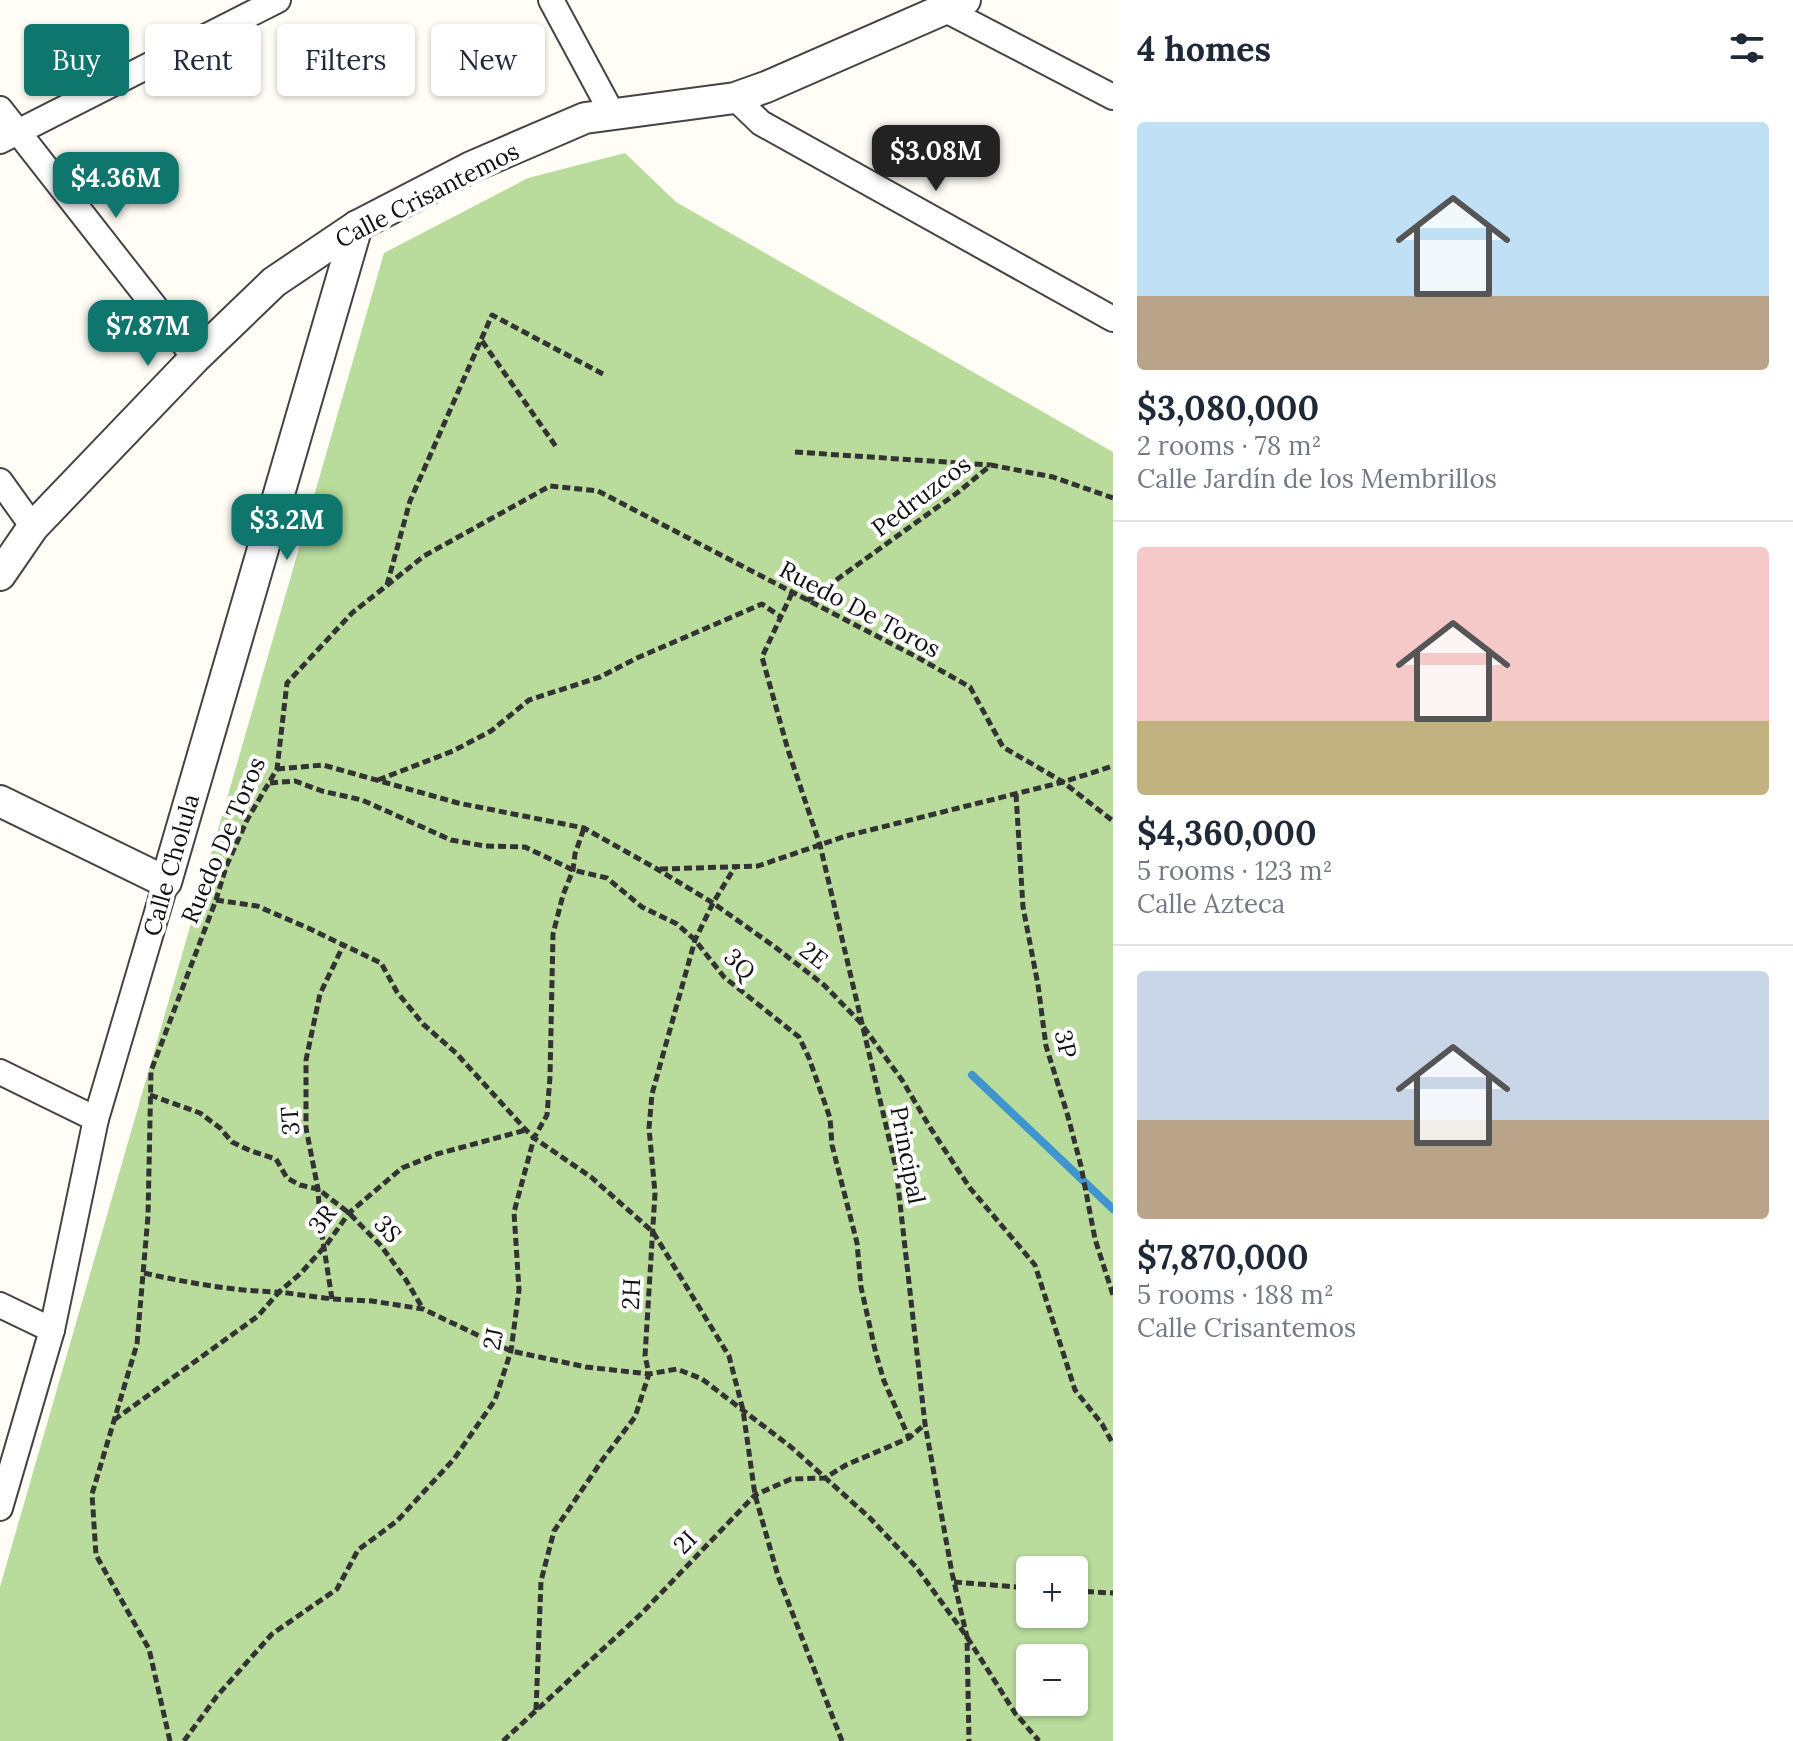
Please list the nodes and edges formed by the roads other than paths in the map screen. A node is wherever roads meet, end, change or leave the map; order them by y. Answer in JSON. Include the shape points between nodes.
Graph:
{"nodes":[{"id":1,"x":278,"y":0,"type":"edge"},
{"id":2,"x":551,"y":0,"type":"edge"},
{"id":3,"x":955,"y":5,"type":"edge"},
{"id":4,"x":1113,"y":97,"type":"edge"},
{"id":5,"x":735,"y":98,"type":"junction"},
{"id":6,"x":0,"y":109,"type":"edge"},
{"id":7,"x":613,"y":115,"type":"junction"},
{"id":8,"x":9,"y":137,"type":"edge"},
{"id":9,"x":357,"y":226,"type":"junction"},
{"id":10,"x":1113,"y":319,"type":"edge"},
{"id":11,"x":195,"y":358,"type":"junction"},
{"id":12,"x":0,"y":481,"type":"edge"},
{"id":13,"x":33,"y":527,"type":"junction"},
{"id":14,"x":4,"y":562,"type":"edge"},
{"id":15,"x":0,"y":801,"type":"edge"},
{"id":16,"x":166,"y":882,"type":"junction"},
{"id":17,"x":0,"y":1072,"type":"edge"},
{"id":18,"x":96,"y":1119,"type":"junction"},
{"id":19,"x":0,"y":1305,"type":"edge"},
{"id":20,"x":52,"y":1330,"type":"junction"},
{"id":21,"x":0,"y":1508,"type":"edge"}],
"edges":[{"from":1,"to":8,"type":"street"},
{"from":2,"to":7,"type":"street"},
{"from":3,"to":4,"type":"street"},
{"from":3,"to":5,"type":"street","name":"Calle Crisantemos"},
{"from":5,"to":7,"type":"street","name":"Calle Crisantemos"},
{"from":5,"to":10,"type":"street","via":[[761,123]]},
{"from":6,"to":8,"type":"street"},
{"from":7,"to":9,"type":"street","name":"Calle Crisantemos","via":[[585,118],[485,161]]},
{"from":8,"to":11,"type":"street"},
{"from":9,"to":11,"type":"street","name":"Calle Crisantemos","via":[[274,282]]},
{"from":9,"to":16,"type":"street","name":"Calle Cholula"},
{"from":11,"to":13,"type":"street","name":"Calle Crisantemos"},
{"from":12,"to":13,"type":"street"},
{"from":13,"to":14,"type":"street","name":"Calle Crisantemos"},
{"from":15,"to":16,"type":"street"},
{"from":16,"to":18,"type":"street","name":"Calle Cholula"},
{"from":17,"to":18,"type":"street"},
{"from":18,"to":20,"type":"street","name":"Calle Cholula"},
{"from":19,"to":20,"type":"street"},
{"from":20,"to":21,"type":"street","name":"Calle Cholula"}]}
